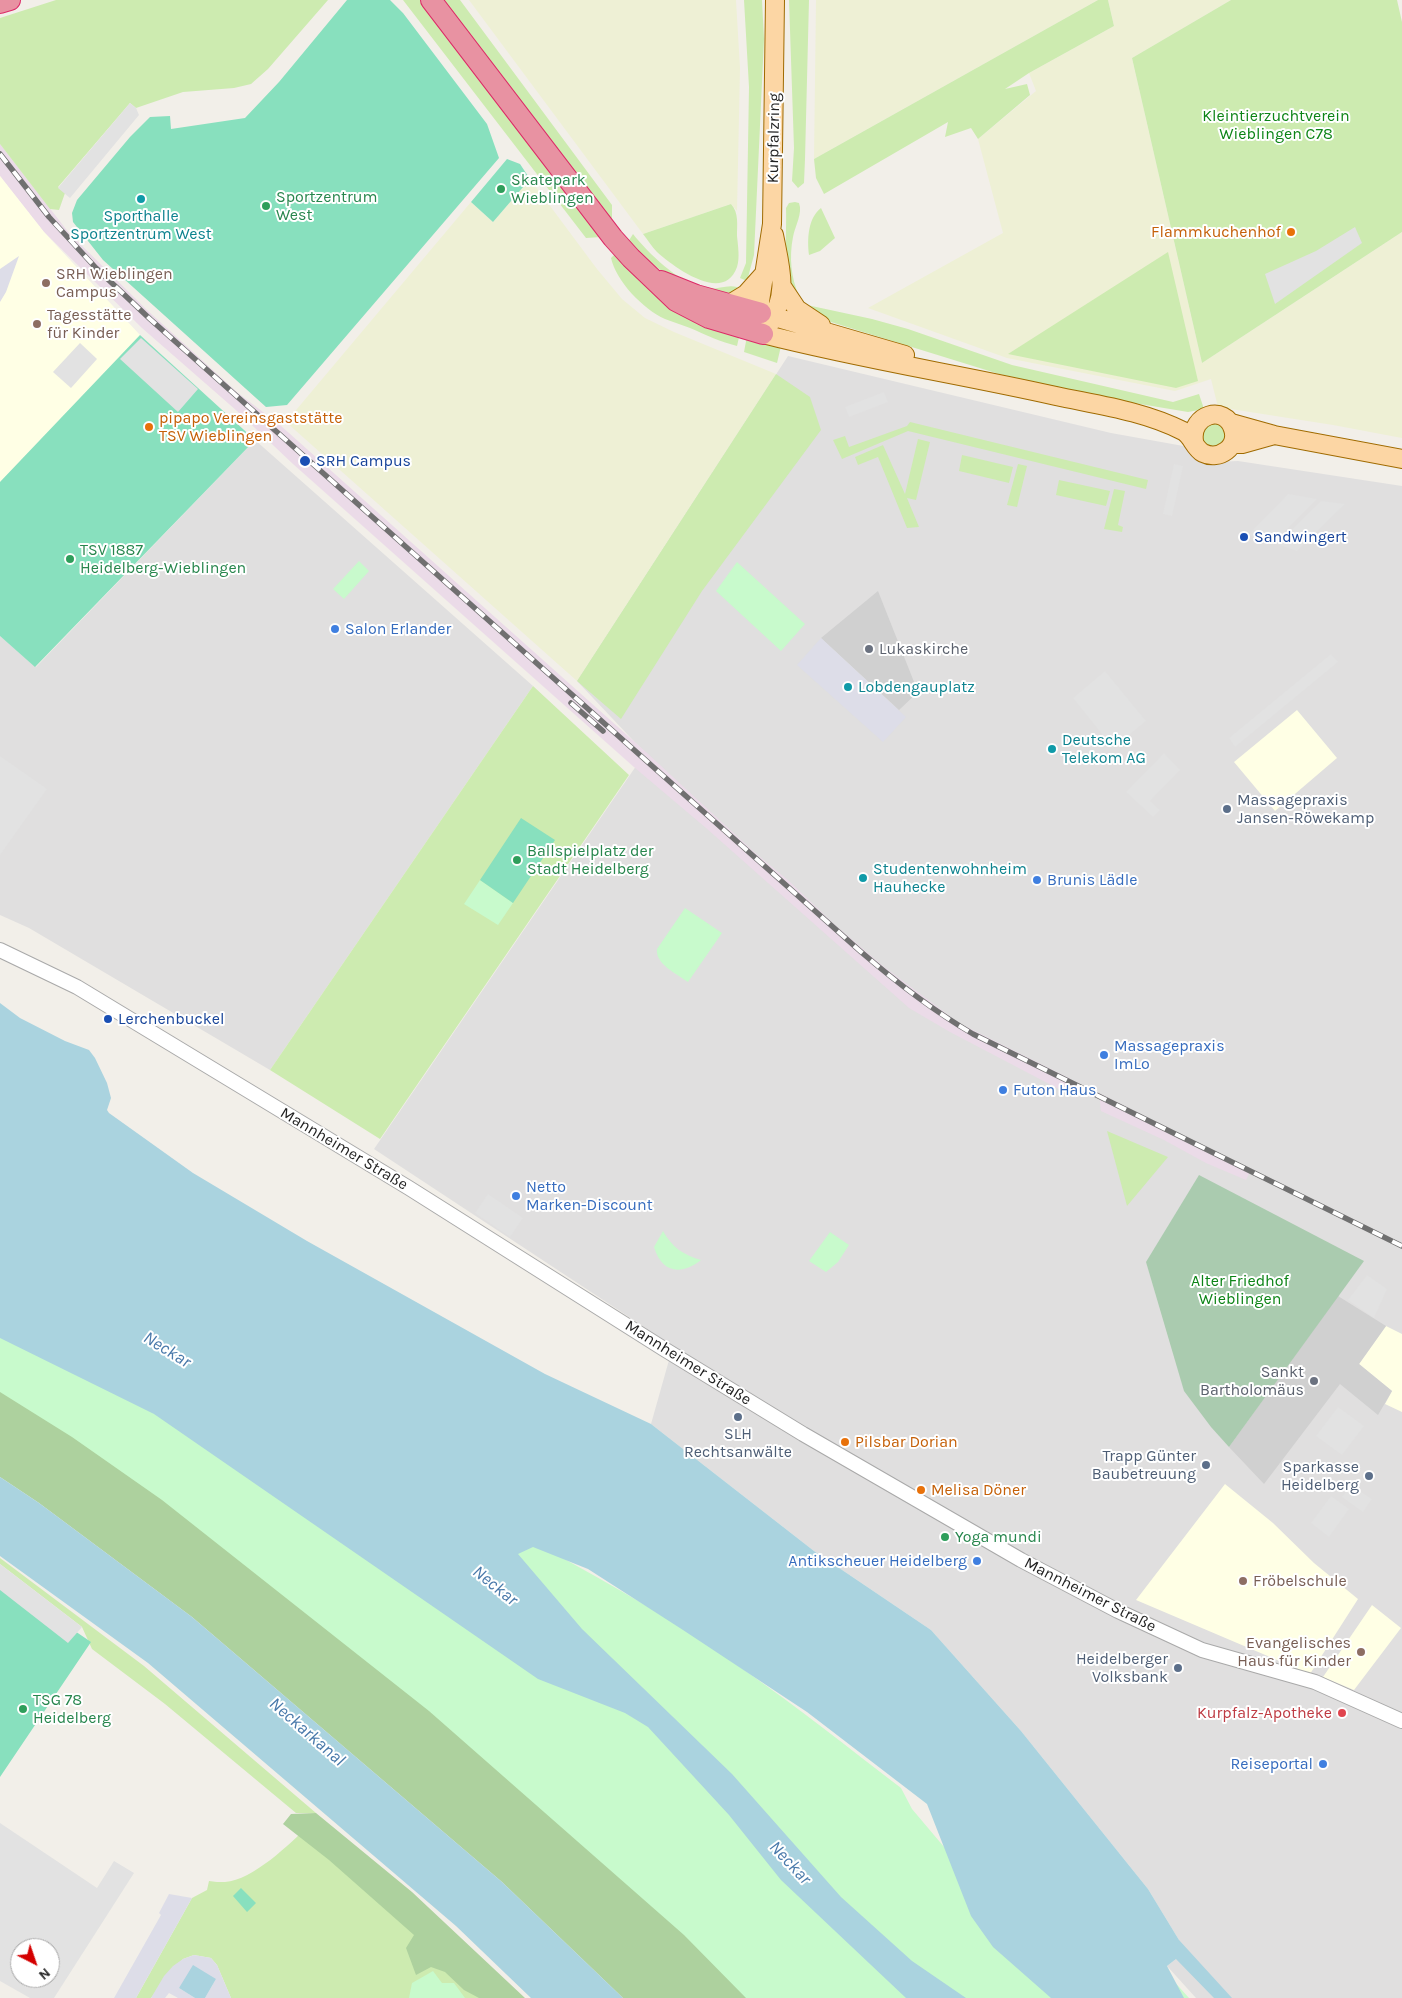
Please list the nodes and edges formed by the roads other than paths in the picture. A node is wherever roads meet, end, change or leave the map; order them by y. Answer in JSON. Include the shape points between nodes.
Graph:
{"nodes":[{"id":1,"x":10,"y":0,"type":"edge"},
{"id":2,"x":431,"y":0,"type":"edge"},
{"id":3,"x":775,"y":0,"type":"edge"},
{"id":4,"x":0,"y":3,"type":"edge"},
{"id":5,"x":772,"y":224,"type":"junction"},
{"id":6,"x":763,"y":275,"type":"junction"},
{"id":7,"x":650,"y":276,"type":"junction"},
{"id":8,"x":783,"y":288,"type":"junction"},
{"id":9,"x":728,"y":305,"type":"junction"},
{"id":10,"x":766,"y":321,"type":"junction"},
{"id":11,"x":839,"y":336,"type":"junction"},
{"id":12,"x":1016,"y":387,"type":"junction"},
{"id":13,"x":1144,"y":415,"type":"junction"},
{"id":14,"x":1200,"y":420,"type":"junction"},
{"id":15,"x":1230,"y":423,"type":"junction"},
{"id":16,"x":1274,"y":435,"type":"junction"},
{"id":17,"x":1194,"y":441,"type":"junction"},
{"id":18,"x":1232,"y":444,"type":"junction"},
{"id":19,"x":1402,"y":459,"type":"edge"},
{"id":20,"x":0,"y":950,"type":"edge"},
{"id":21,"x":1402,"y":1721,"type":"edge"}],
"edges":[{"from":1,"to":4,"type":"highway"},
{"from":2,"to":7,"type":"highway","via":[[613,238]]},
{"from":3,"to":5,"type":"main road","name":"Kurpfalzring"},
{"from":5,"to":6,"type":"main road","name":"Kurpfalzring"},
{"from":5,"to":8,"type":"main road"},
{"from":6,"to":9,"type":"main road","via":[[746,294]]},
{"from":6,"to":10,"type":"main road","name":"Kurpfalzring"},
{"from":7,"to":9,"type":"highway","via":[[696,296]]},
{"from":7,"to":10,"type":"highway","via":[[667,294],[709,318]]},
{"from":8,"to":10,"type":"main road","via":[[779,306]]},
{"from":8,"to":11,"type":"main road","via":[[802,313]]},
{"from":9,"to":10,"type":"highway"},
{"from":10,"to":11,"type":"main road"},
{"from":10,"to":12,"type":"main road","via":[[902,365]]},
{"from":11,"to":12,"type":"main road"},
{"from":12,"to":13,"type":"main road"},
{"from":13,"to":14,"type":"main road"},
{"from":13,"to":17,"type":"main road","via":[[1185,432]]},
{"from":14,"to":15,"type":"main road","via":[[1216,415]]},
{"from":14,"to":17,"type":"main road","via":[[1194,429]]},
{"from":15,"to":16,"type":"main road"},
{"from":15,"to":18,"type":"main road","via":[[1234,434]]},
{"from":16,"to":18,"type":"main road"},
{"from":16,"to":19,"type":"main road"},
{"from":17,"to":18,"type":"main road","via":[[1200,450],[1214,456],[1223,454]]},
{"from":20,"to":21,"type":"street","name":"Mannheimer Straße","via":[[77,987],[418,1193],[787,1424],[1021,1560],[1202,1650],[1315,1682]]}]}
